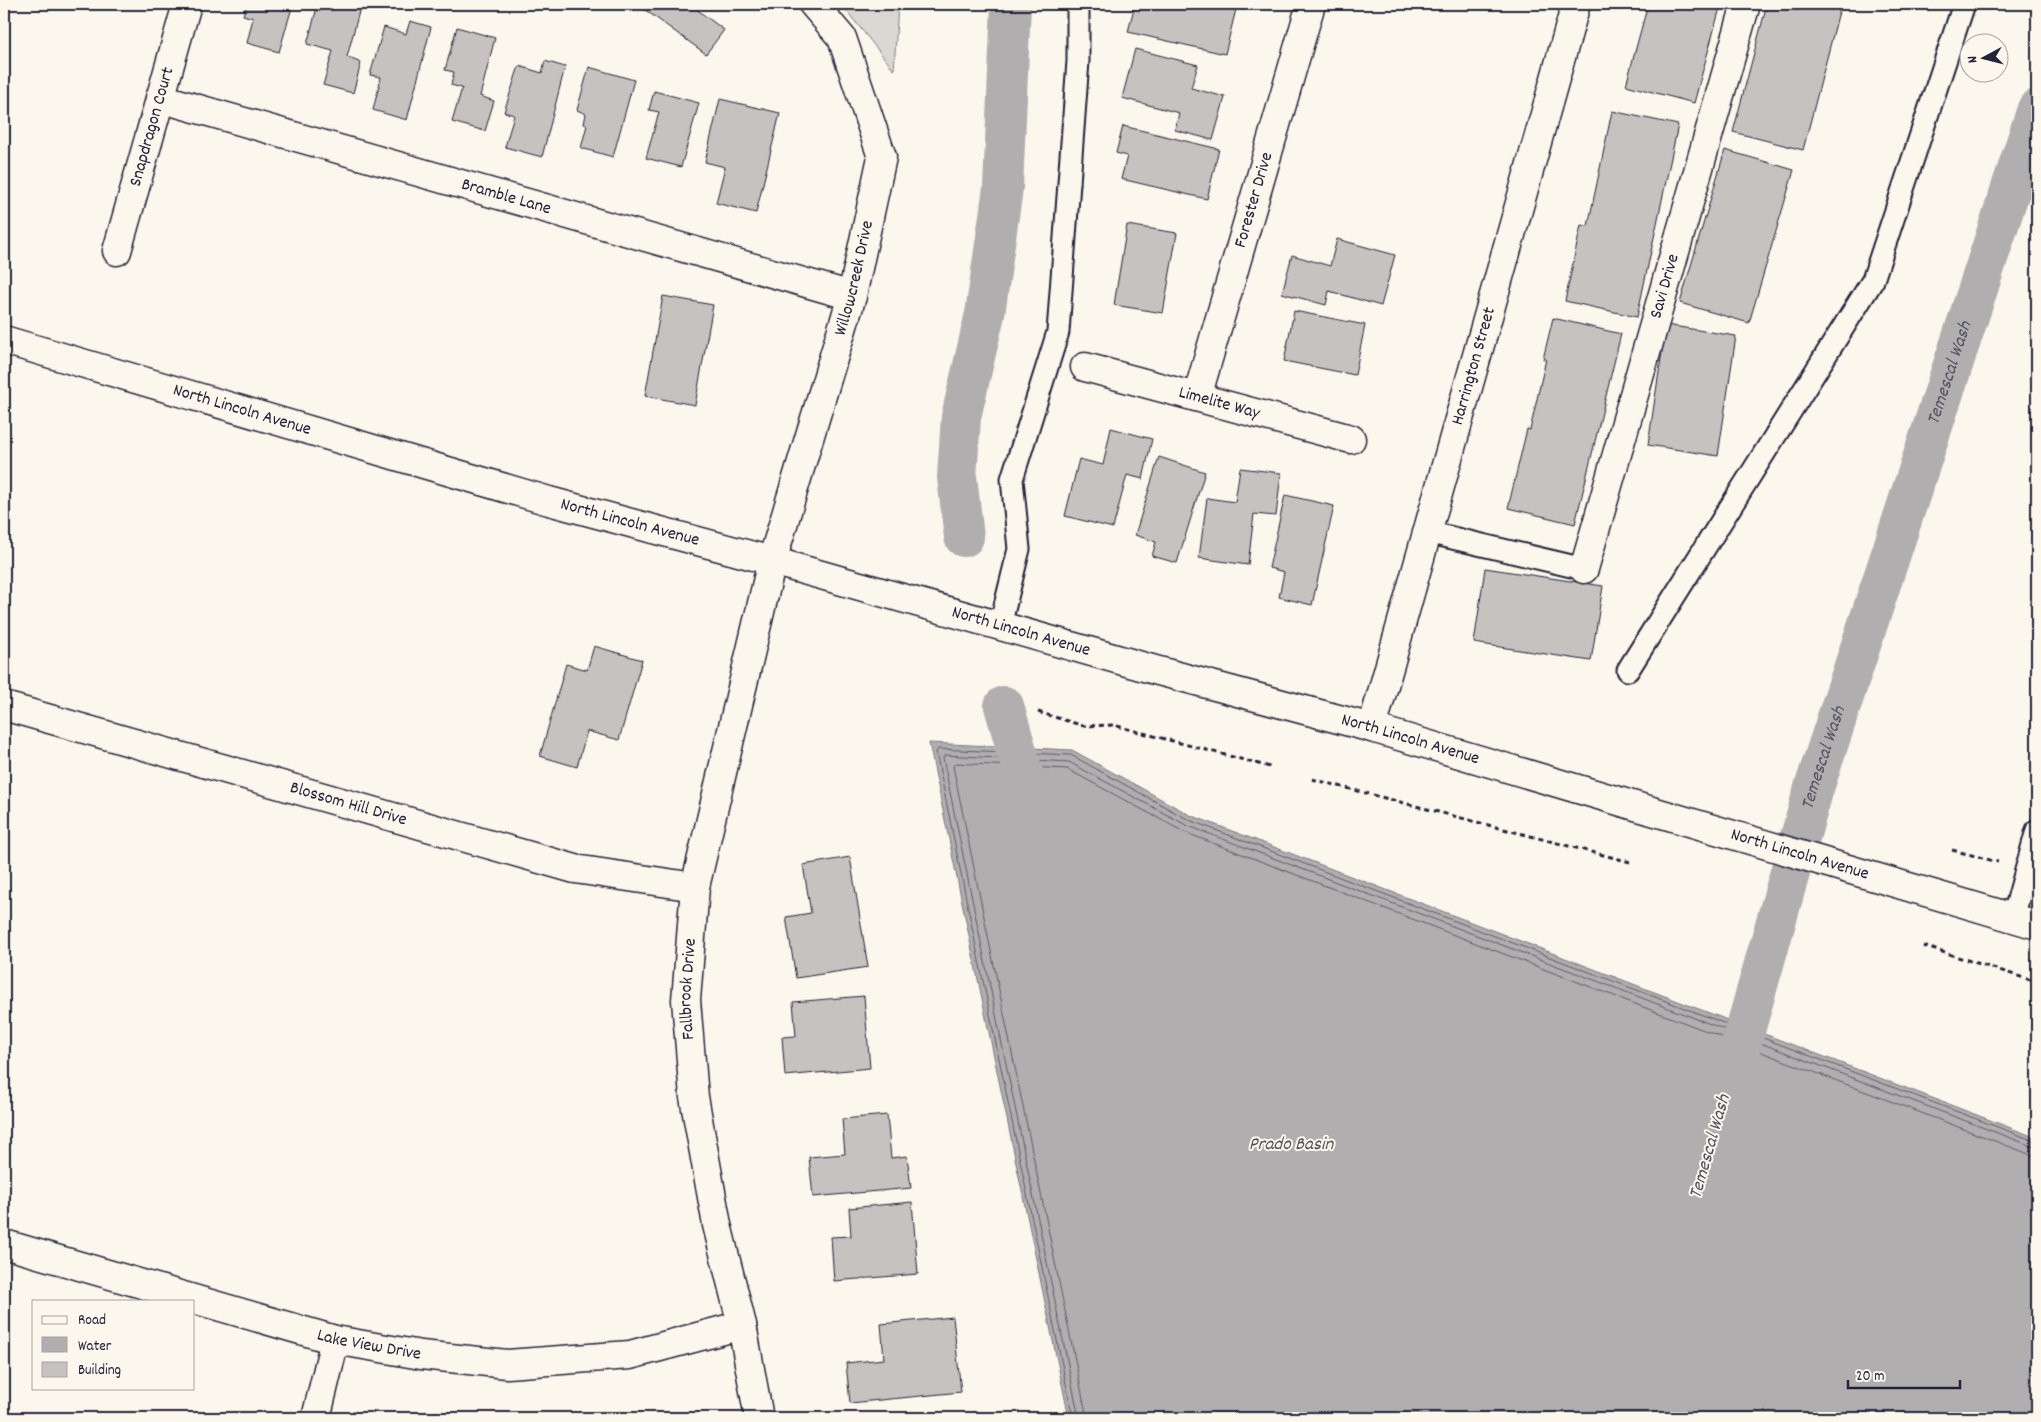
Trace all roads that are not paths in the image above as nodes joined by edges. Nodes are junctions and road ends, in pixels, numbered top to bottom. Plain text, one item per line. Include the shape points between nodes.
1 (187, 4) edge
2 (813, 4) edge
3 (1078, 4) edge
4 (1311, 4) edge
5 (1576, 4) edge
6 (1746, 4) edge
7 (1964, 4) edge
8 (160, 98) junction
9 (117, 251) dead end
10 (852, 296) junction
11 (4, 340) edge
12 (1086, 367) dead end
13 (1197, 397) junction
14 (1352, 439) dead end
15 (1427, 532) junction
16 (772, 561) junction
17 (1584, 568) joint
18 (1000, 626) junction
19 (1628, 670) dead end
20 (4, 706) edge
21 (1372, 728) junction
22 (2037, 830) edge
23 (695, 887) junction
24 (2025, 922) edge
25 (4, 1244) edge
26 (742, 1325) junction
27 (335, 1340) junction
28 (316, 1418) edge
29 (759, 1418) edge

1 - 8 street, Snapdragon Court
2 - 10 street, Willowcreek Drive via 842,38 882,157
3 - 18 lane via 1078,61 1058,332 1012,479 1019,549
4 - 13 street, Forester Drive
5 - 15 street, Harrington Street
6 - 17 street, Savi Drive
7 - 19 lane via 1873,280
8 - 9 street, Snapdragon Court
8 - 10 street, Bramble Lane
10 - 16 street, Willowcreek Drive
11 - 16 street, North Lincoln Avenue via 549,501
12 - 13 street, Limelite Way
13 - 14 street, Limelite Way
15 - 17 lane
15 - 21 street, Harrington Street
16 - 18 street, North Lincoln Avenue
16 - 23 street, Fallbrook Drive
18 - 21 street, North Lincoln Avenue
20 - 23 street, Blossom Hill Drive via 574,869
21 - 24 street, North Lincoln Avenue
22 - 24 lane
23 - 26 street, Fallbrook Drive via 686,1000 694,1097 718,1225
25 - 27 street, Lake View Drive
26 - 27 street, Lake View Drive via 630,1355 507,1364 421,1355
26 - 29 street, Fallbrook Drive
27 - 28 street

